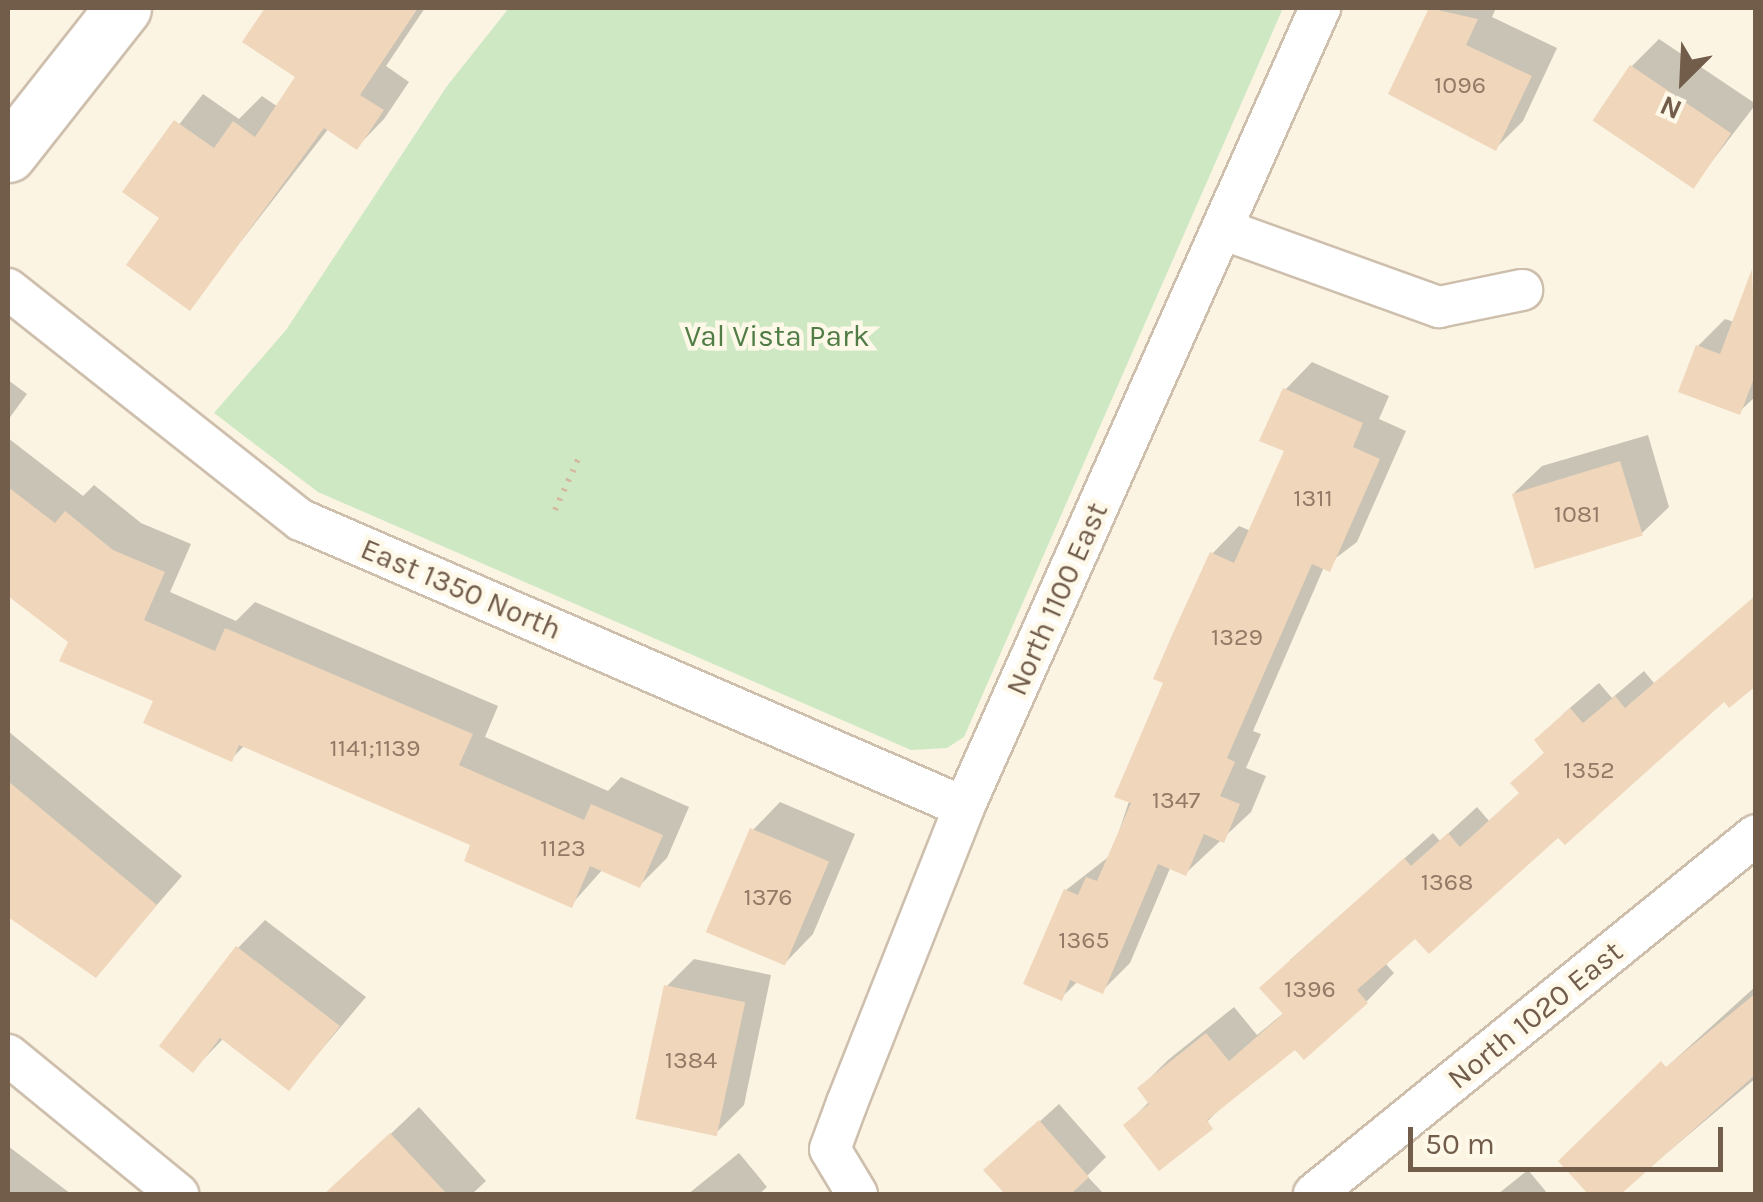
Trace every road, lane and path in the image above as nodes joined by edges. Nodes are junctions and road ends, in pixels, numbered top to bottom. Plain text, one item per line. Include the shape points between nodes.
1 (123, 8) edge
2 (1320, 8) edge
3 (8, 154) edge
4 (1222, 229) junction
5 (8, 288) edge
6 (1522, 290) dead end
7 (578, 459) dead end
8 (556, 510) dead end
9 (964, 807) junction
10 (1756, 836) edge
11 (8, 1055) edge
12 (178, 1194) edge
13 (857, 1194) edge
14 (1314, 1194) edge

1 - 3 street
2 - 4 street, North 1100 East
4 - 6 street via 1440,307
4 - 9 street, North 1100 East
5 - 9 street, East 1350 North via 301,520
7 - 8 path
9 - 13 street, North 1100 East via 830,1150
10 - 14 street, North 1020 East
11 - 12 street

